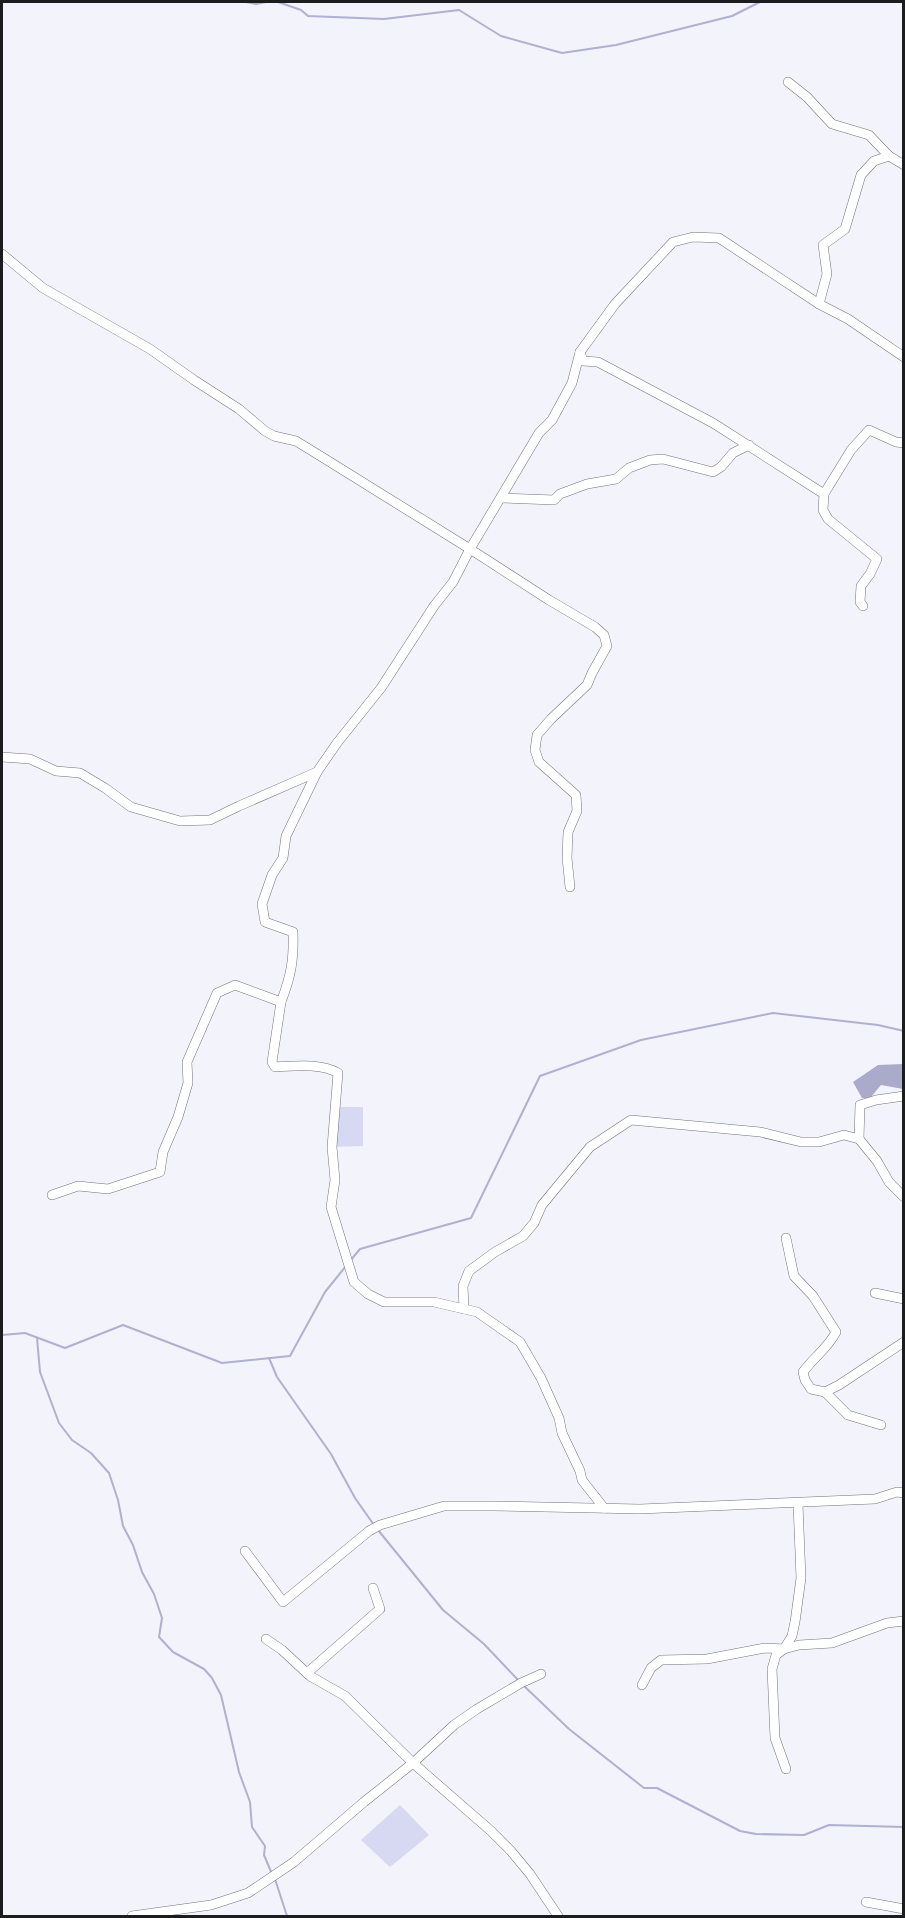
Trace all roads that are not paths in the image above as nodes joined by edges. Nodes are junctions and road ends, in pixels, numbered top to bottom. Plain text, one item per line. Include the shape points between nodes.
1 (788, 82) dead end
2 (889, 156) junction
3 (903, 165) edge
4 (2, 254) edge
5 (819, 304) junction
6 (580, 352) junction
7 (903, 357) edge
8 (903, 444) edge
9 (749, 445) junction
10 (824, 494) junction
11 (501, 498) junction
12 (470, 549) junction
13 (863, 606) dead end
14 (2, 757) edge
15 (317, 772) junction
16 (570, 887) dead end
17 (280, 1002) junction
18 (903, 1096) edge
19 (859, 1139) junction
20 (52, 1195) dead end
21 (903, 1197) edge
22 (786, 1238) dead end
23 (875, 1293) dead end
24 (903, 1299) edge
25 (464, 1309) junction
26 (903, 1342) edge
27 (825, 1392) junction
28 (881, 1425) dead end
29 (903, 1493) edge
30 (798, 1504) junction
31 (604, 1509) junction
32 (245, 1551) dead end
33 (373, 1588) dead end
34 (903, 1621) edge
35 (266, 1639) dead end
36 (784, 1649) junction
37 (307, 1673) junction
38 (541, 1674) dead end
39 (642, 1684) dead end
40 (413, 1763) junction
41 (786, 1769) dead end
42 (866, 1902) dead end
43 (903, 1909) edge
44 (132, 1917) edge
45 (558, 1917) edge

1 - 2 street via 832,124 869,135
2 - 3 street
2 - 5 street via 874,161 861,176 845,229 823,245 827,274
4 - 12 street via 43,288 150,349 265,431 296,441
5 - 6 street via 719,238 693,237 673,242 615,304
5 - 7 street
6 - 9 street via 583,361 598,362
6 - 11 street via 572,383 552,420 539,433
8 - 10 street via 869,430 851,450
9 - 10 street
9 - 11 street via 733,453 713,472 663,459 650,460 629,468 616,479 586,484 554,500
10 - 13 street via 823,510 828,519 877,560 861,586
11 - 12 street
12 - 15 street via 453,582 381,688
12 - 16 street via 604,635 607,646 587,685 537,735 535,750 539,762 576,795 577,811 568,832
14 - 15 street via 30,759 56,771 80,773 130,807 180,821 210,820
15 - 17 street via 286,836 283,858 262,904 265,922 293,932 290,979
17 - 20 street via 235,985 217,993 187,1062 188,1083 160,1172 108,1189 78,1186
17 - 25 street via 272,1062 275,1067 332,1069 338,1073 331,1207 354,1282 384,1302 434,1302
18 - 19 street via 860,1105
19 - 21 street
19 - 25 street via 844,1135 801,1142 760,1132 631,1120 590,1147 542,1205 523,1236 469,1271 463,1286
22 - 27 street via 794,1276 813,1296 836,1332 804,1372 811,1389
23 - 24 street
25 - 31 street via 477,1312 520,1342 559,1418 582,1480
26 - 27 street
27 - 28 street via 848,1415
29 - 30 street via 876,1499
30 - 31 street
30 - 36 street via 801,1578 792,1636
31 - 32 street via 444,1506 369,1531 283,1602
33 - 37 street via 380,1609
34 - 36 street via 832,1643
35 - 37 street
36 - 39 street via 765,1648 707,1659 661,1660
36 - 41 street via 776,1655 772,1669 775,1738
37 - 40 street via 345,1696
38 - 40 street via 477,1709
40 - 44 street via 274,1877 248,1893 211,1905
40 - 45 street via 511,1851
42 - 43 street

